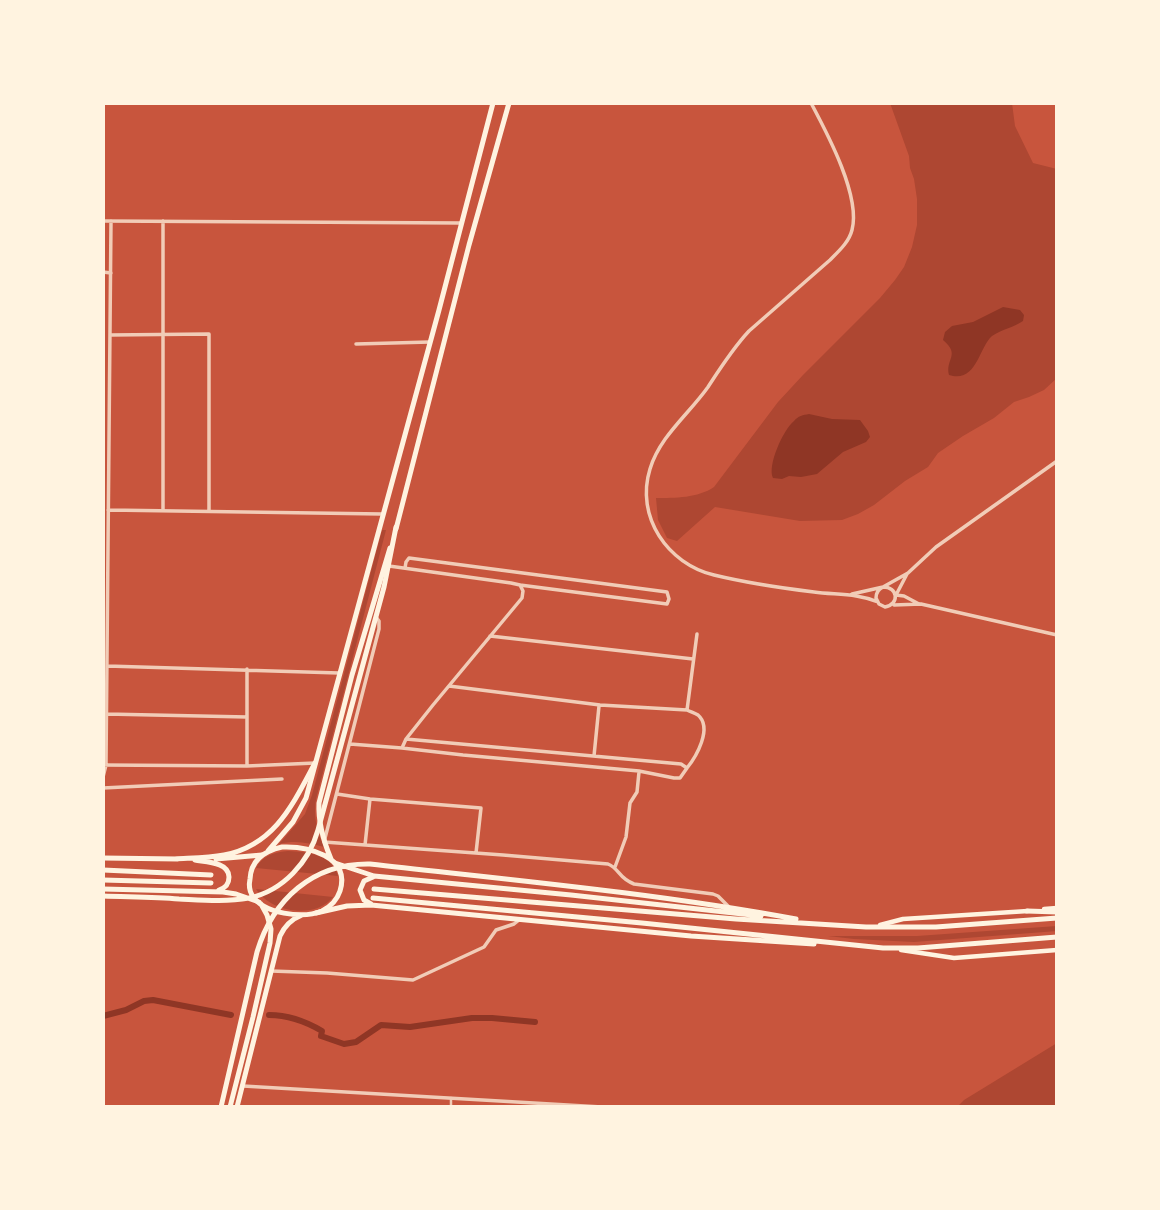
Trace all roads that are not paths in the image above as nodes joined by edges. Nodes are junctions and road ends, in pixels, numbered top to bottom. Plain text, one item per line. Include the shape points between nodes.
1 (493, 103) edge
2 (509, 103) edge
3 (811, 103) edge
4 (103, 221) edge
5 (111, 221) junction
6 (163, 221) junction
7 (461, 223) junction
8 (103, 272) edge
9 (111, 272) junction
10 (163, 334) junction
11 (110, 335) junction
12 (430, 342) junction
13 (356, 344) dead end
14 (103, 400) edge
15 (109, 400) junction
16 (1057, 461) edge
17 (108, 510) junction
18 (163, 510) junction
19 (209, 511) junction
20 (382, 514) junction
21 (396, 527) junction
22 (106, 542) edge
23 (389, 566) junction
24 (405, 568) junction
25 (908, 573) junction
26 (520, 585) junction
27 (883, 587) junction
28 (105, 591) edge
29 (850, 594) junction
30 (896, 595) junction
31 (878, 602) junction
32 (921, 604) junction
33 (892, 605) junction
34 (376, 617) junction
35 (697, 634) dead end
36 (1057, 634) edge
37 (490, 636) junction
38 (694, 659) junction
39 (107, 666) junction
40 (247, 669) junction
41 (340, 673) junction
42 (449, 686) junction
43 (600, 705) junction
44 (687, 710) junction
45 (106, 714) junction
46 (247, 718) junction
47 (406, 739) junction
48 (350, 744) junction
49 (402, 748) junction
50 (594, 756) junction
51 (316, 763) junction
52 (105, 765) edge
53 (247, 766) junction
54 (687, 768) junction
55 (639, 771) junction
56 (103, 776) edge
57 (282, 779) dead end
58 (103, 788) edge
59 (337, 794) junction
60 (370, 799) junction
61 (324, 842) junction
62 (365, 846) junction
63 (265, 853) junction
64 (476, 853) junction
65 (103, 858) edge
66 (175, 859) junction
67 (191, 860) junction
68 (333, 861) junction
69 (615, 867) junction
70 (103, 870) edge
71 (211, 875) dead end
72 (380, 877) junction
73 (103, 880) edge
74 (211, 883) dead end
75 (103, 889) edge
76 (374, 890) dead end
77 (209, 892) junction
78 (103, 896) edge
79 (373, 898) dead end
80 (259, 902) junction
81 (382, 906) junction
82 (729, 907) junction
83 (1057, 910) edge
84 (1027, 911) joint
85 (1012, 912) junction
86 (316, 913) junction
87 (307, 914) junction
88 (1057, 918) edge
89 (796, 919) junction
90 (520, 920) junction
91 (1014, 921) junction
92 (864, 927) junction
93 (1057, 937) edge
94 (846, 944) junction
95 (883, 948) junction
96 (1057, 950) edge
97 (271, 971) junction
98 (243, 1086) junction
99 (451, 1098) junction
100 (529, 1105) edge
101 (221, 1107) edge
102 (230, 1107) edge
103 (237, 1107) edge
104 (451, 1107) edge
105 (602, 1107) edge
106 (1024, 1107) edge
107 (1034, 1107) edge

1 - 7 main road
2 - 21 main road
3 - 29 street via 833,143 848,189 854,217 850,236 830,260 749,331 668,435 649,470 648,506 667,547 699,570 801,591
4 - 5 street
5 - 6 street
5 - 9 street
6 - 7 street
6 - 10 street
7 - 12 main road
8 - 9 street
9 - 11 street
10 - 11 street
10 - 18 street
10 - 19 street via 209,334
11 - 15 street
12 - 13 street
12 - 20 main road
14 - 15 street
15 - 17 street
16 - 25 street via 936,547
17 - 18 street
17 - 22 street
18 - 19 street
19 - 20 street
20 - 41 main road
21 - 23 main road
21 - 61 main road via 319,803
22 - 28 street
23 - 24 street
23 - 34 main road
24 - 26 street
24 - 26 street via 409,558 667,592 669,599 667,604
25 - 27 street
25 - 30 street
26 - 37 street via 522,598
27 - 29 street
27 - 30 street
27 - 31 street
28 - 39 street
29 - 31 street
30 - 32 street
30 - 33 street
31 - 33 street
32 - 33 street
32 - 36 street
34 - 48 street via 379,629
34 - 78 main road via 318,830 294,873 253,897
35 - 38 street
37 - 38 street
37 - 42 street
38 - 44 street
39 - 40 street
39 - 45 street
40 - 41 street
40 - 46 street
41 - 51 main road
42 - 43 street
42 - 47 street
43 - 44 street
43 - 50 street
44 - 54 street via 704,725 702,742
45 - 46 street
45 - 52 street
46 - 53 street
47 - 49 street
47 - 50 street
48 - 49 street
48 - 59 street
49 - 55 street
50 - 54 street
51 - 53 street
51 - 63 main road via 301,810
51 - 66 main road via 289,811 263,838 232,853
52 - 53 street
52 - 56 street
54 - 55 street via 680,778
55 - 69 street
57 - 58 street
59 - 60 street
59 - 61 street
60 - 62 street
60 - 64 street via 481,808
61 - 62 street
61 - 68 main road
62 - 64 street
63 - 67 main road
63 - 68 main road via 282,847 305,848
63 - 80 main road via 253,864 250,880
64 - 69 street
65 - 66 main road
66 - 67 main road
67 - 77 main road via 227,870 226,886
68 - 72 main road
68 - 86 main road via 341,876 339,894
69 - 82 street via 634,884 713,894
70 - 71 main road
72 - 81 main road via 366,879 360,890 365,901
72 - 89 main road
73 - 74 main road
75 - 77 main road
76 - 92 main road
77 - 80 main road
79 - 94 main road
80 - 87 main road via 281,913
80 - 102 main road via 271,929 270,943
81 - 86 main road via 358,905
81 - 90 main road
82 - 89 main road
82 - 101 main road via 391,866 356,864 328,870 287,897 264,930
83 - 84 main road
84 - 85 main road
85 - 91 main road
85 - 92 main road via 903,919
86 - 87 main road
87 - 97 main road via 284,929
88 - 91 main road
89 - 92 main road
90 - 94 main road
90 - 97 street via 496,930 484,947 413,981
91 - 92 main road
93 - 95 main road
94 - 95 main road
95 - 96 main road via 954,958
97 - 98 main road
98 - 99 street
98 - 103 main road
99 - 100 street
99 - 104 street
100 - 105 street
106 - 107 street

